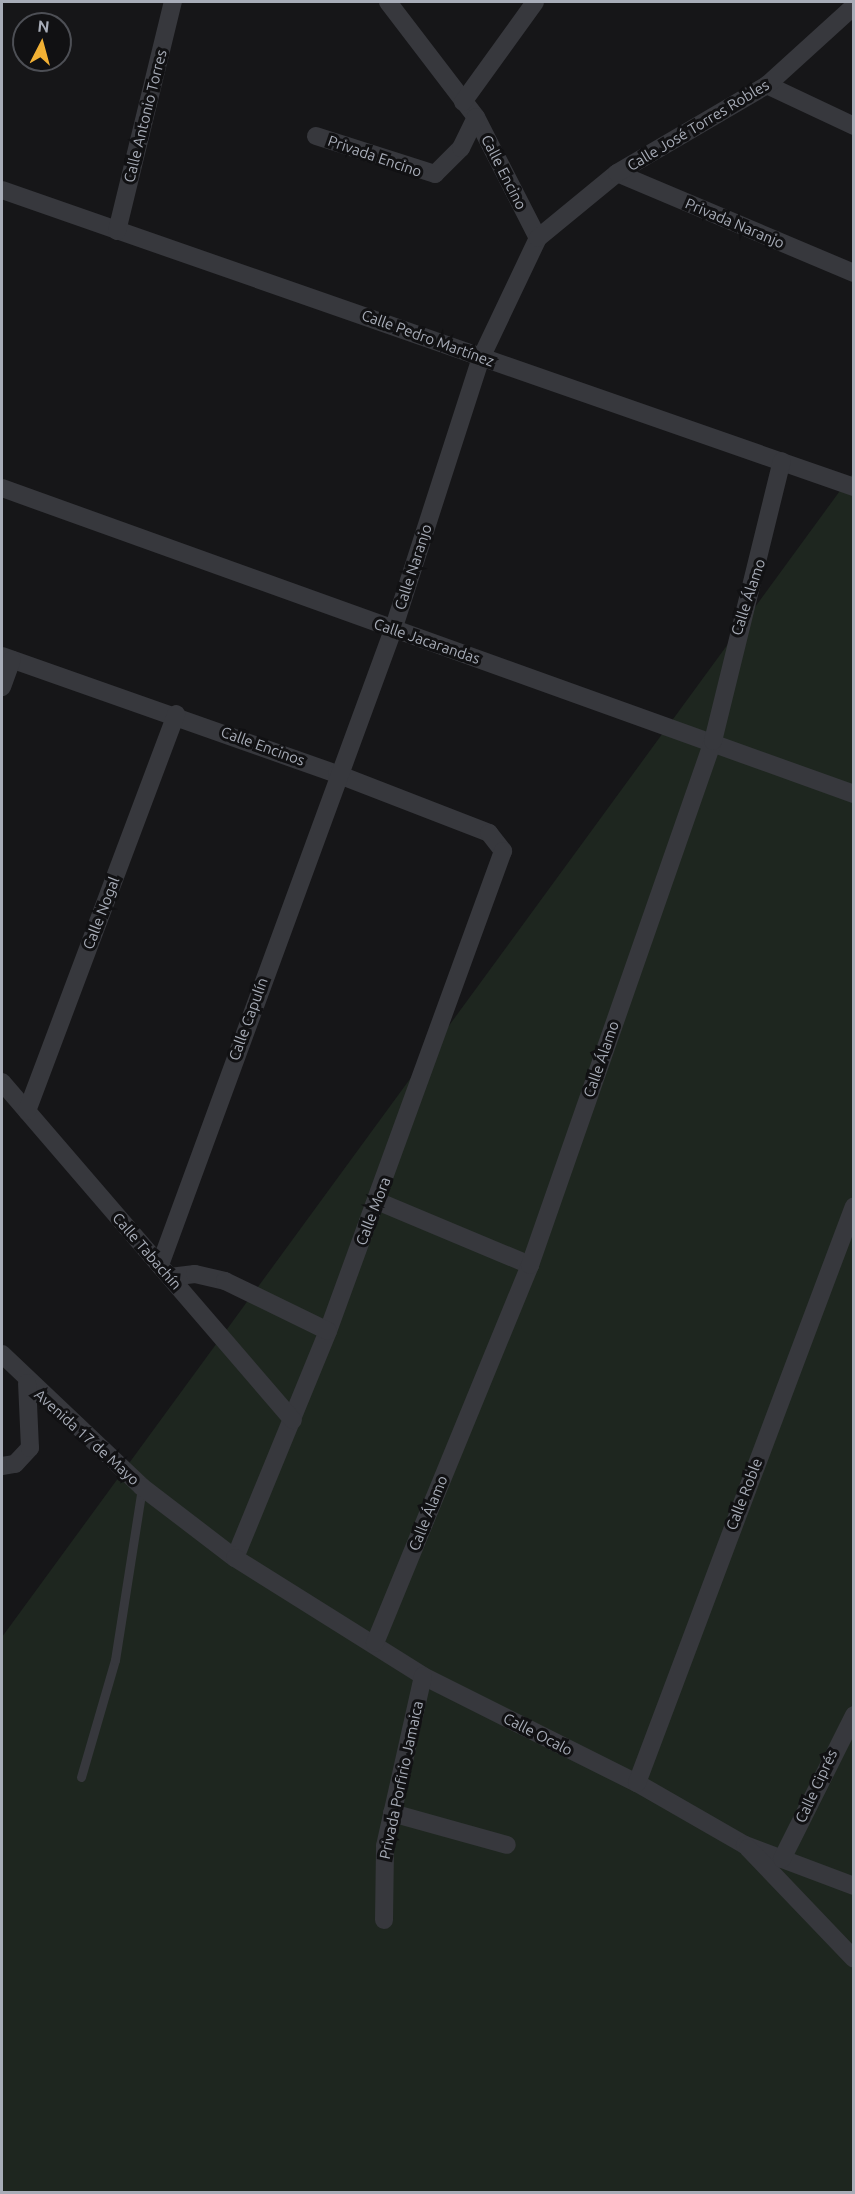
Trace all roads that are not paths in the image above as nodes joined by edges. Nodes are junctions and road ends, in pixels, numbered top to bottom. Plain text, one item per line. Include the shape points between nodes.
1 (173, 2) edge
2 (388, 2) edge
3 (535, 2) edge
4 (854, 6) edge
5 (767, 86) junction
6 (463, 102) junction
7 (476, 117) junction
8 (854, 126) edge
9 (316, 136) dead end
10 (617, 173) junction
11 (2, 190) edge
12 (117, 231) junction
13 (538, 238) junction
14 (854, 273) edge
15 (481, 358) junction
16 (782, 461) junction
17 (854, 487) edge
18 (2, 488) edge
19 (393, 630) junction
20 (7, 658) edge
21 (2, 687) edge
22 (176, 714) junction
23 (713, 741) junction
24 (337, 774) junction
25 (854, 794) edge
26 (504, 862) joint
27 (2, 1082) edge
28 (27, 1111) junction
29 (377, 1201) junction
30 (854, 1206) edge
31 (530, 1265) junction
32 (165, 1271) junction
33 (328, 1331) junction
34 (4, 1360) edge
35 (27, 1383) junction
36 (293, 1420) junction
37 (2, 1466) edge
38 (142, 1487) junction
39 (235, 1558) junction
40 (375, 1643) junction
41 (423, 1676) junction
42 (854, 1715) edge
43 (81, 1777) dead end
44 (637, 1783) junction
45 (392, 1813) junction
46 (507, 1845) dead end
47 (745, 1845) junction
48 (782, 1859) junction
49 (854, 1886) edge
50 (384, 1920) dead end
51 (854, 1959) edge

1 - 12 street, Calle Antonio Torres
2 - 6 street, Calle Encino
3 - 6 street
4 - 5 street, Calle José Torres Robles
5 - 8 street
5 - 10 street, Calle José Torres Robles
6 - 7 street, Calle Encino
7 - 9 street, Privada Encino via 461,148 435,174
7 - 13 street, Calle Encino
10 - 13 street, Calle José Torres Robles
10 - 14 street, Privada Naranjo
11 - 12 street, Calle Pedro Martínez
12 - 15 street, Calle Pedro Martínez
13 - 15 street
15 - 16 street, Calle Pedro Martínez
15 - 19 street, Calle Naranjo
16 - 17 street, Calle Pedro Martínez
16 - 23 street, Calle Álamo
18 - 19 street, Calle Jacarandas
19 - 23 street, Calle Jacarandas
19 - 24 street, Calle Naranjo
20 - 21 street
20 - 22 street, Calle Encinos
22 - 24 street, Calle Encinos
22 - 28 street, Calle Nogal
23 - 25 street, Calle Jacarandas
23 - 31 street, Calle Álamo
24 - 26 street, Calle Encinos via 489,833 500,843
24 - 32 street, Calle Capulín
26 - 29 street, Calle Mora
27 - 28 street, Calle Tabachín
28 - 32 street, Calle Tabachín
29 - 31 street
29 - 33 street, Calle Mora
30 - 44 street, Calle Roble
31 - 40 street, Calle Álamo
32 - 33 street via 225,1281
32 - 36 street, Calle Tabachín
33 - 36 street, Calle Mora
34 - 35 street, Avenida 17 de Mayo
35 - 37 street via 30,1448 15,1464
35 - 38 street, Avenida 17 de Mayo
36 - 39 street, Calle Mora
38 - 39 street, Avenida 17 de Mayo
38 - 43 lane via 115,1660
39 - 40 street, Calle Ocalo
40 - 41 street, Calle Ocalo
41 - 44 street, Calle Ocalo
41 - 45 street, Privada Porfirio Jamaica
42 - 48 street, Calle Ciprés
44 - 47 street, Calle Ocalo
45 - 46 street
45 - 50 street, Privada Porfirio Jamaica via 382,1865
47 - 48 street, Calle Ocalo
47 - 51 street
48 - 49 street, Calle Ocalo

